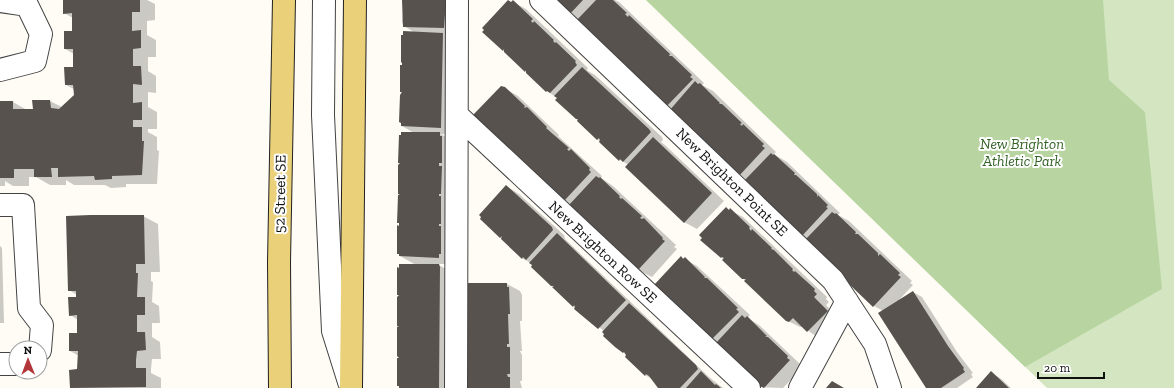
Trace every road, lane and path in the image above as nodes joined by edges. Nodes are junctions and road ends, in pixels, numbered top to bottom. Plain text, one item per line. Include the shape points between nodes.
1 (284, 0) edge
2 (324, 0) edge
3 (355, 0) edge
4 (457, 0) edge
5 (541, 0) edge
6 (0, 1) edge
7 (27, 3) edge
8 (0, 70) edge
9 (457, 115) junction
10 (0, 205) edge
11 (847, 301) junction
12 (41, 340) edge
13 (350, 387) edge
14 (280, 388) edge
15 (456, 388) edge
16 (749, 388) edge
17 (800, 388) edge
18 (890, 388) edge

1 - 14 main road, 52 Street SE via 279,262
2 - 13 street via 323,115 333,331
3 - 13 main road
4 - 9 street
5 - 11 street, New Brighton Point SE via 833,280
6 - 7 street
7 - 8 street via 41,34 35,61
9 - 15 street
9 - 16 street, New Brighton Row SE
10 - 12 street via 23,205 29,308 42,325
11 - 17 street
11 - 18 street, New Brighton Point SE via 875,344

